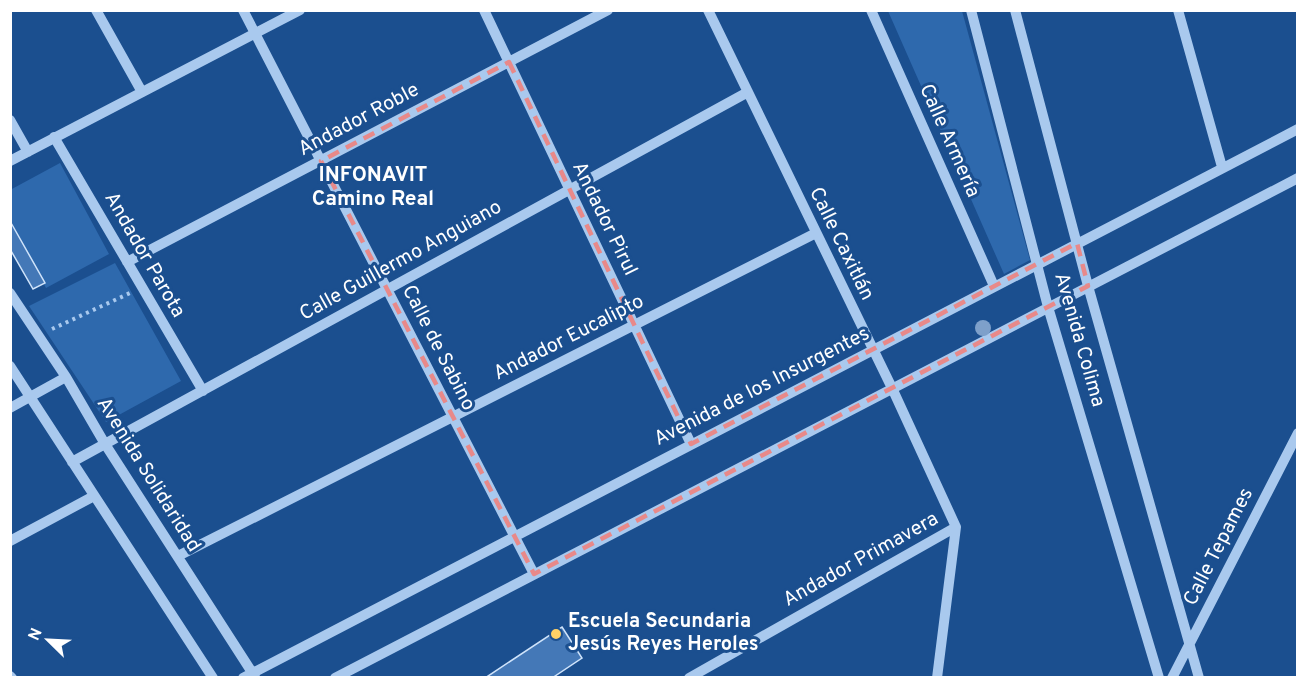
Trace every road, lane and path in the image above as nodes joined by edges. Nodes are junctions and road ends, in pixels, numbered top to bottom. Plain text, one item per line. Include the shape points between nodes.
1 (96, 10) edge
2 (243, 10) edge
3 (300, 10) edge
4 (484, 10) edge
5 (608, 10) edge
6 (708, 10) edge
7 (871, 10) edge
8 (971, 10) edge
9 (1015, 10) edge
10 (1178, 10) edge
11 (255, 33) junction
12 (509, 62) junction
13 (142, 92) junction
14 (748, 92) junction
15 (10, 120) edge
16 (1298, 129) edge
17 (54, 137) junction
18 (28, 152) junction
19 (321, 160) junction
20 (10, 161) edge
21 (1222, 167) junction
22 (1298, 178) edge
23 (570, 190) junction
24 (816, 233) junction
25 (1077, 243) junction
26 (127, 262) junction
27 (1038, 263) junction
28 (994, 286) junction
29 (1088, 286) junction
30 (142, 287) junction
31 (387, 290) junction
32 (10, 293) edge
33 (1048, 307) junction
34 (634, 325) junction
35 (38, 336) junction
36 (873, 350) junction
37 (10, 366) edge
38 (66, 377) junction
39 (891, 388) junction
40 (203, 391) junction
41 (30, 397) junction
42 (10, 408) edge
43 (453, 417) junction
44 (1298, 433) edge
45 (105, 444) junction
46 (691, 444) junction
47 (72, 462) junction
48 (94, 496) junction
49 (956, 527) junction
50 (514, 536) junction
51 (10, 541) edge
52 (178, 556) junction
53 (534, 574) junction
54 (1189, 644) junction
55 (250, 676) edge
56 (213, 678) edge
57 (335, 678) edge
58 (689, 678) edge
59 (938, 678) edge
60 (1159, 678) edge
61 (1172, 678) edge
62 (1199, 678) edge

1 - 13 street
2 - 11 street, Calle de Sabino
3 - 11 street
4 - 12 street, Andador Pirul
5 - 12 street, Andador Roble
6 - 14 street, Calle Caxitlán
7 - 28 street, Calle Armería
8 - 27 street, Avenida Colima
9 - 25 street, Avenida Colima
10 - 21 street
11 - 13 street
11 - 19 street, Calle de Sabino
12 - 19 street, Andador Roble
12 - 23 street, Andador Pirul
13 - 17 street
14 - 23 street, Calle Guillermo Anguiano
14 - 24 street, Calle Caxitlán
15 - 18 street
16 - 21 street, Avenida de los Insurgentes
17 - 18 street
17 - 26 street, Andador Parota
18 - 20 street
19 - 26 street, Andador Roble
19 - 31 street, Calle de Sabino
21 - 25 street, Avenida de los Insurgentes
22 - 29 street
23 - 31 street, Calle Guillermo Anguiano
23 - 34 street, Andador Pirul
24 - 34 street, Andador Eucalipto
24 - 36 street, Calle Caxitlán
25 - 27 street, Avenida de los Insurgentes
25 - 29 street, Avenida Colima
26 - 30 street, Andador Parota
27 - 28 street, Avenida de los Insurgentes
27 - 33 street, Avenida Colima
28 - 36 street, Avenida de los Insurgentes
29 - 33 street
29 - 54 street, Avenida Colima
30 - 35 path
30 - 40 street, Andador Parota
31 - 40 street, Calle Guillermo Anguiano
31 - 43 street, Calle de Sabino
32 - 35 street, Avenida Solidaridad
33 - 39 street
33 - 60 street, Avenida Colima
34 - 43 street, Andador Eucalipto
34 - 46 street, Andador Pirul
35 - 38 street, Avenida Solidaridad
36 - 39 street, Calle Caxitlán
36 - 46 street, Avenida de los Insurgentes
37 - 41 street
38 - 41 street
38 - 45 street, Avenida Solidaridad
39 - 49 street, Calle Caxitlán
39 - 53 street
40 - 45 street, Calle Guillermo Anguiano
41 - 42 street
41 - 47 street
43 - 50 street, Calle de Sabino
43 - 52 street, Andador Eucalipto
44 - 54 street, Calle Tepames
45 - 47 street, Calle Guillermo Anguiano
45 - 52 street, Avenida Solidaridad
46 - 50 street, Avenida de los Insurgentes
47 - 48 street
48 - 51 street
48 - 56 street
49 - 58 street, Andador Primavera
49 - 59 street
50 - 53 street, Calle de Sabino
50 - 55 street, Avenida de los Insurgentes
52 - 55 street, Avenida Solidaridad
53 - 57 street
54 - 61 street, Calle Tepames
54 - 62 street, Avenida Colima

